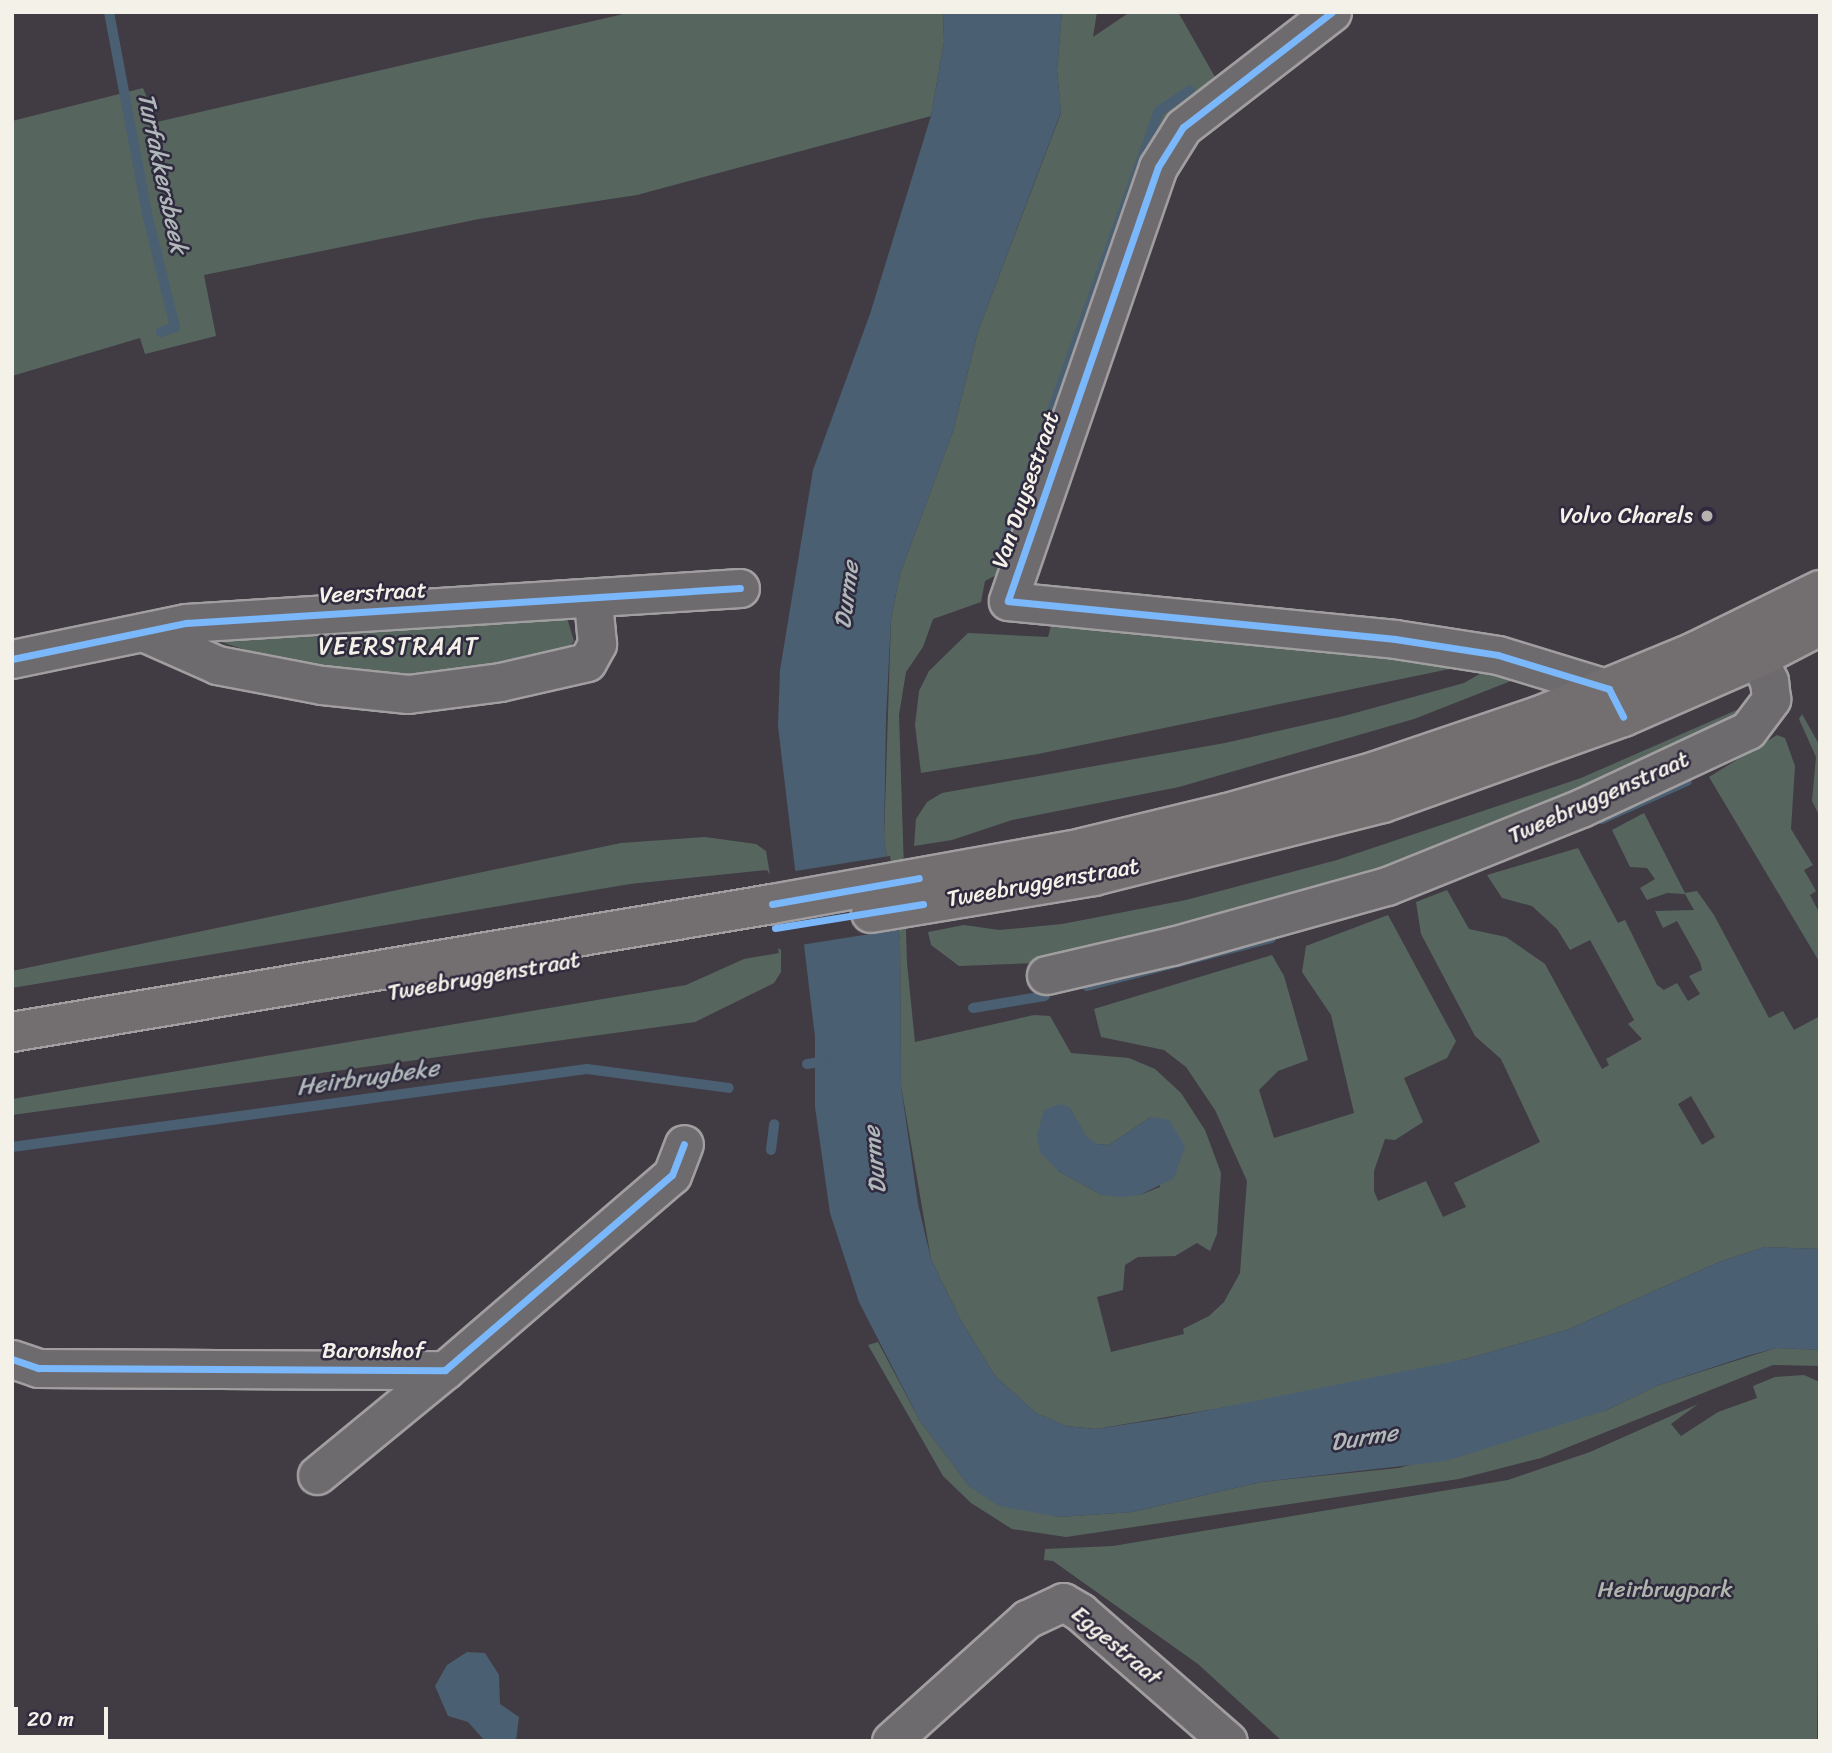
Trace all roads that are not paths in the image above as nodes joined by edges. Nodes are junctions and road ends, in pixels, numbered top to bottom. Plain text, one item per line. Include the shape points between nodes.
1 (1332, 12) edge
2 (740, 589) dead end
3 (1820, 590) edge
4 (593, 601) junction
5 (1820, 626) edge
6 (143, 632) junction
7 (1751, 644) junction
8 (12, 659) edge
9 (1616, 703) junction
10 (774, 916) junction
11 (1045, 975) dead end
12 (12, 1032) edge
13 (12, 1057) edge
14 (684, 1144) dead end
15 (12, 1359) edge
16 (445, 1370) junction
17 (317, 1475) dead end
18 (891, 1741) edge
19 (1228, 1741) edge

1 - 9 street, Van Duysestraat via 1183,127 1158,167 1008,601 1395,639 1498,655
2 - 4 street, Veerstraat
3 - 7 main road, Tweebruggenstraat
4 - 6 street, Veerstraat via 186,624
4 - 6 street via 597,644 587,662 500,682 408,694 322,685 217,666
5 - 7 main road, Tweebruggenstraat
6 - 8 street, Veerstraat
7 - 9 main road, Tweebruggenstraat
7 - 11 street, Tweebruggenstraat via 1771,699 1748,730 1581,808 1387,886 1172,946
9 - 10 main road, Tweebruggenstraat via 1383,803 1237,843 1094,876 921,891
10 - 12 main road, Tweebruggenstraat
10 - 13 main road, Tweebruggenstraat
14 - 16 street, Baronshof via 672,1175
15 - 16 street, Baronshof via 38,1368
16 - 17 street, Baronshof
18 - 19 street, Eggestraat via 1027,1619 1063,1602

